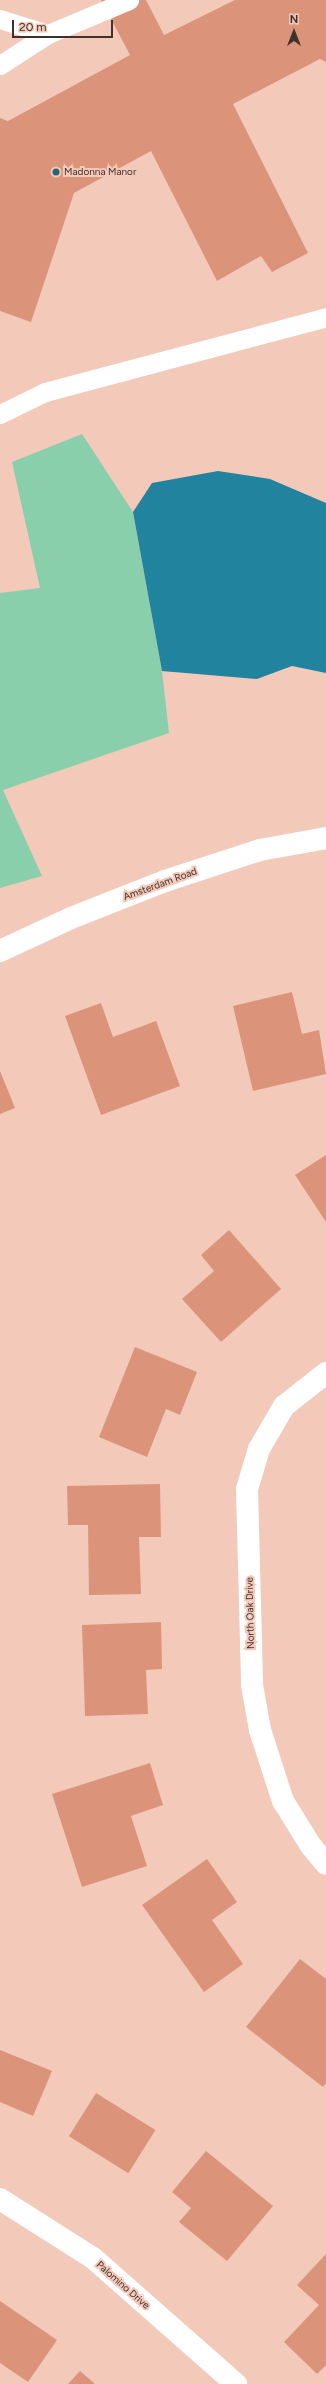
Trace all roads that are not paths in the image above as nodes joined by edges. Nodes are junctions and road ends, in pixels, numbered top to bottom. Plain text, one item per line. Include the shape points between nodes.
1 (129, 0) edge
2 (0, 19) edge
3 (48, 34) junction
4 (0, 65) edge
5 (326, 317) edge
6 (0, 414) edge
7 (326, 838) edge
8 (0, 951) edge
9 (326, 1373) edge
10 (326, 1864) edge
11 (0, 2199) edge
12 (236, 2384) edge

1 - 3 lane
2 - 3 lane
3 - 4 lane
5 - 6 lane via 45,392
7 - 8 street, Amsterdam Road via 260,850 165,881 71,918
9 - 10 street, North Oak Drive via 284,1406 259,1449 247,1489 252,1685 260,1730 283,1801 311,1846
11 - 12 street, Palomino Drive via 93,2258

